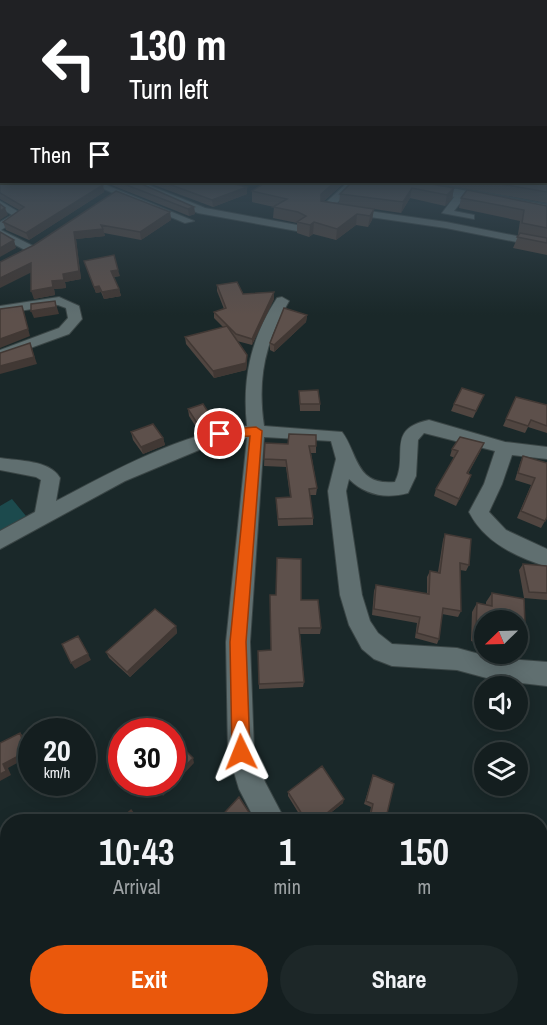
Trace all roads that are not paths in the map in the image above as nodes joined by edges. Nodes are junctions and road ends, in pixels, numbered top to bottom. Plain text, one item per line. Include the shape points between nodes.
1 (13, 219) edge
2 (184, 219) edge
3 (246, 219) edge
4 (400, 219) edge
5 (476, 219) edge
6 (189, 221) edge
7 (0, 227) edge
8 (297, 228) edge
9 (0, 233) edge
10 (547, 233) edge
11 (44, 241) edge
12 (547, 244) edge
13 (31, 249) junction
14 (17, 257) edge
15 (282, 301) dead end
16 (0, 310) edge
17 (0, 355) edge
18 (256, 431) junction
19 (506, 448) junction
20 (547, 453) edge
21 (345, 459) junction
22 (0, 464) edge
23 (48, 514) junction
24 (0, 541) edge
25 (547, 558) edge
26 (547, 674) edge
27 (267, 814) edge

1 - 7 street
2 - 6 street
3 - 8 street
4 - 12 street
5 - 10 street
9 - 13 street
11 - 13 street
13 - 14 street
15 - 18 street via 264,330 255,359 251,397
16 - 17 street via 59,301 72,306 75,319 64,331
18 - 21 street via 336,435
18 - 23 street via 220,434 160,457
18 - 27 street via 238,642 241,752 253,789
19 - 20 street
19 - 21 street via 441,427 419,428 409,438 406,476 401,488 389,491 364,482
19 - 25 street via 479,512 493,531
21 - 26 street via 337,491 344,550 351,595 360,625 370,641 392,655 457,659 494,669
22 - 23 street via 41,471 51,478 44,511
23 - 24 street

